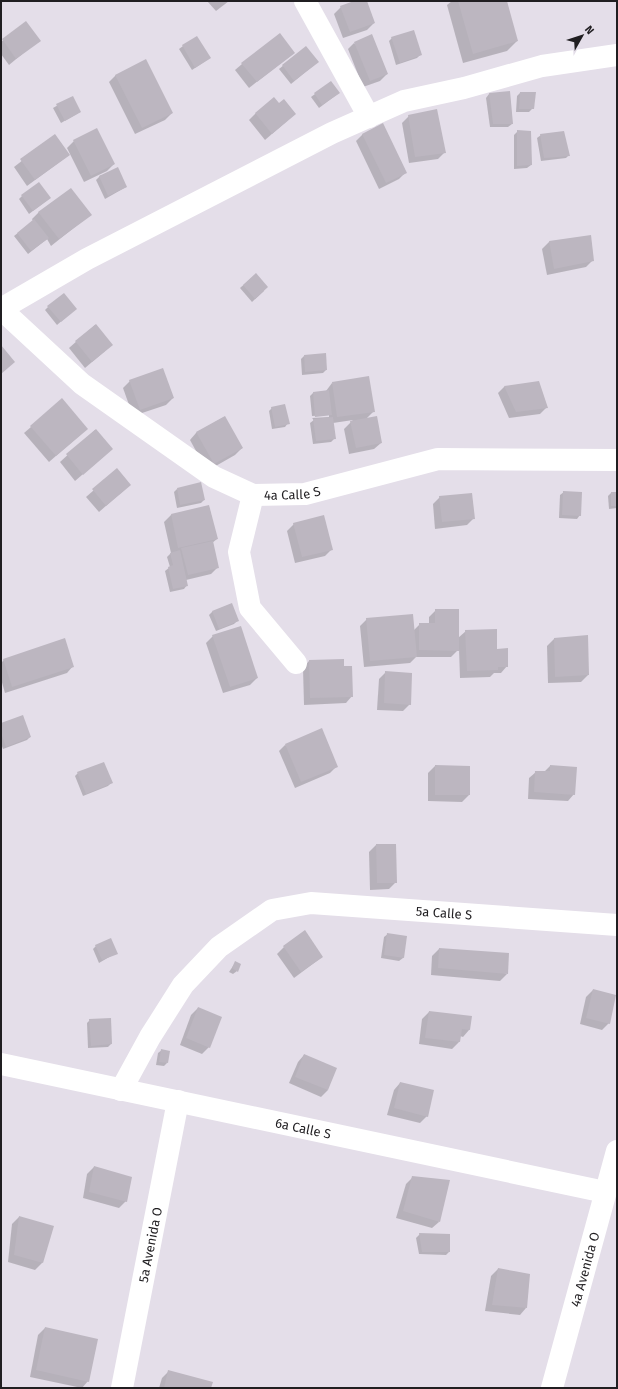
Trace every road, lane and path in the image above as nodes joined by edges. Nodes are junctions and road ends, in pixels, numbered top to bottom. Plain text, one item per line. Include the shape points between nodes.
1 (305, 1) edge
2 (617, 55) edge
3 (369, 117) junction
4 (1, 309) edge
5 (617, 460) edge
6 (253, 495) junction
7 (296, 664) dead end
8 (617, 925) edge
9 (1, 1064) edge
10 (121, 1090) junction
11 (178, 1101) junction
12 (617, 1151) edge
13 (605, 1192) junction
14 (122, 1388) edge
15 (552, 1388) edge

1 - 3 street
2 - 3 street via 542,66 464,88 404,101
3 - 4 street via 332,133 87,259
4 - 6 street, 4a Calle S via 82,384 214,477
5 - 6 street, 4a Calle S via 438,459 305,494
6 - 7 street via 239,552 250,608
8 - 10 street, 5a Calle S via 311,903 272,910 219,947 183,986 150,1037
9 - 10 street, 6a Calle S
10 - 11 street, 6a Calle S
11 - 13 street, 6a Calle S
11 - 14 street, 5a Avenida O
12 - 13 street, 4a Avenida O
13 - 15 street, 4a Avenida O

